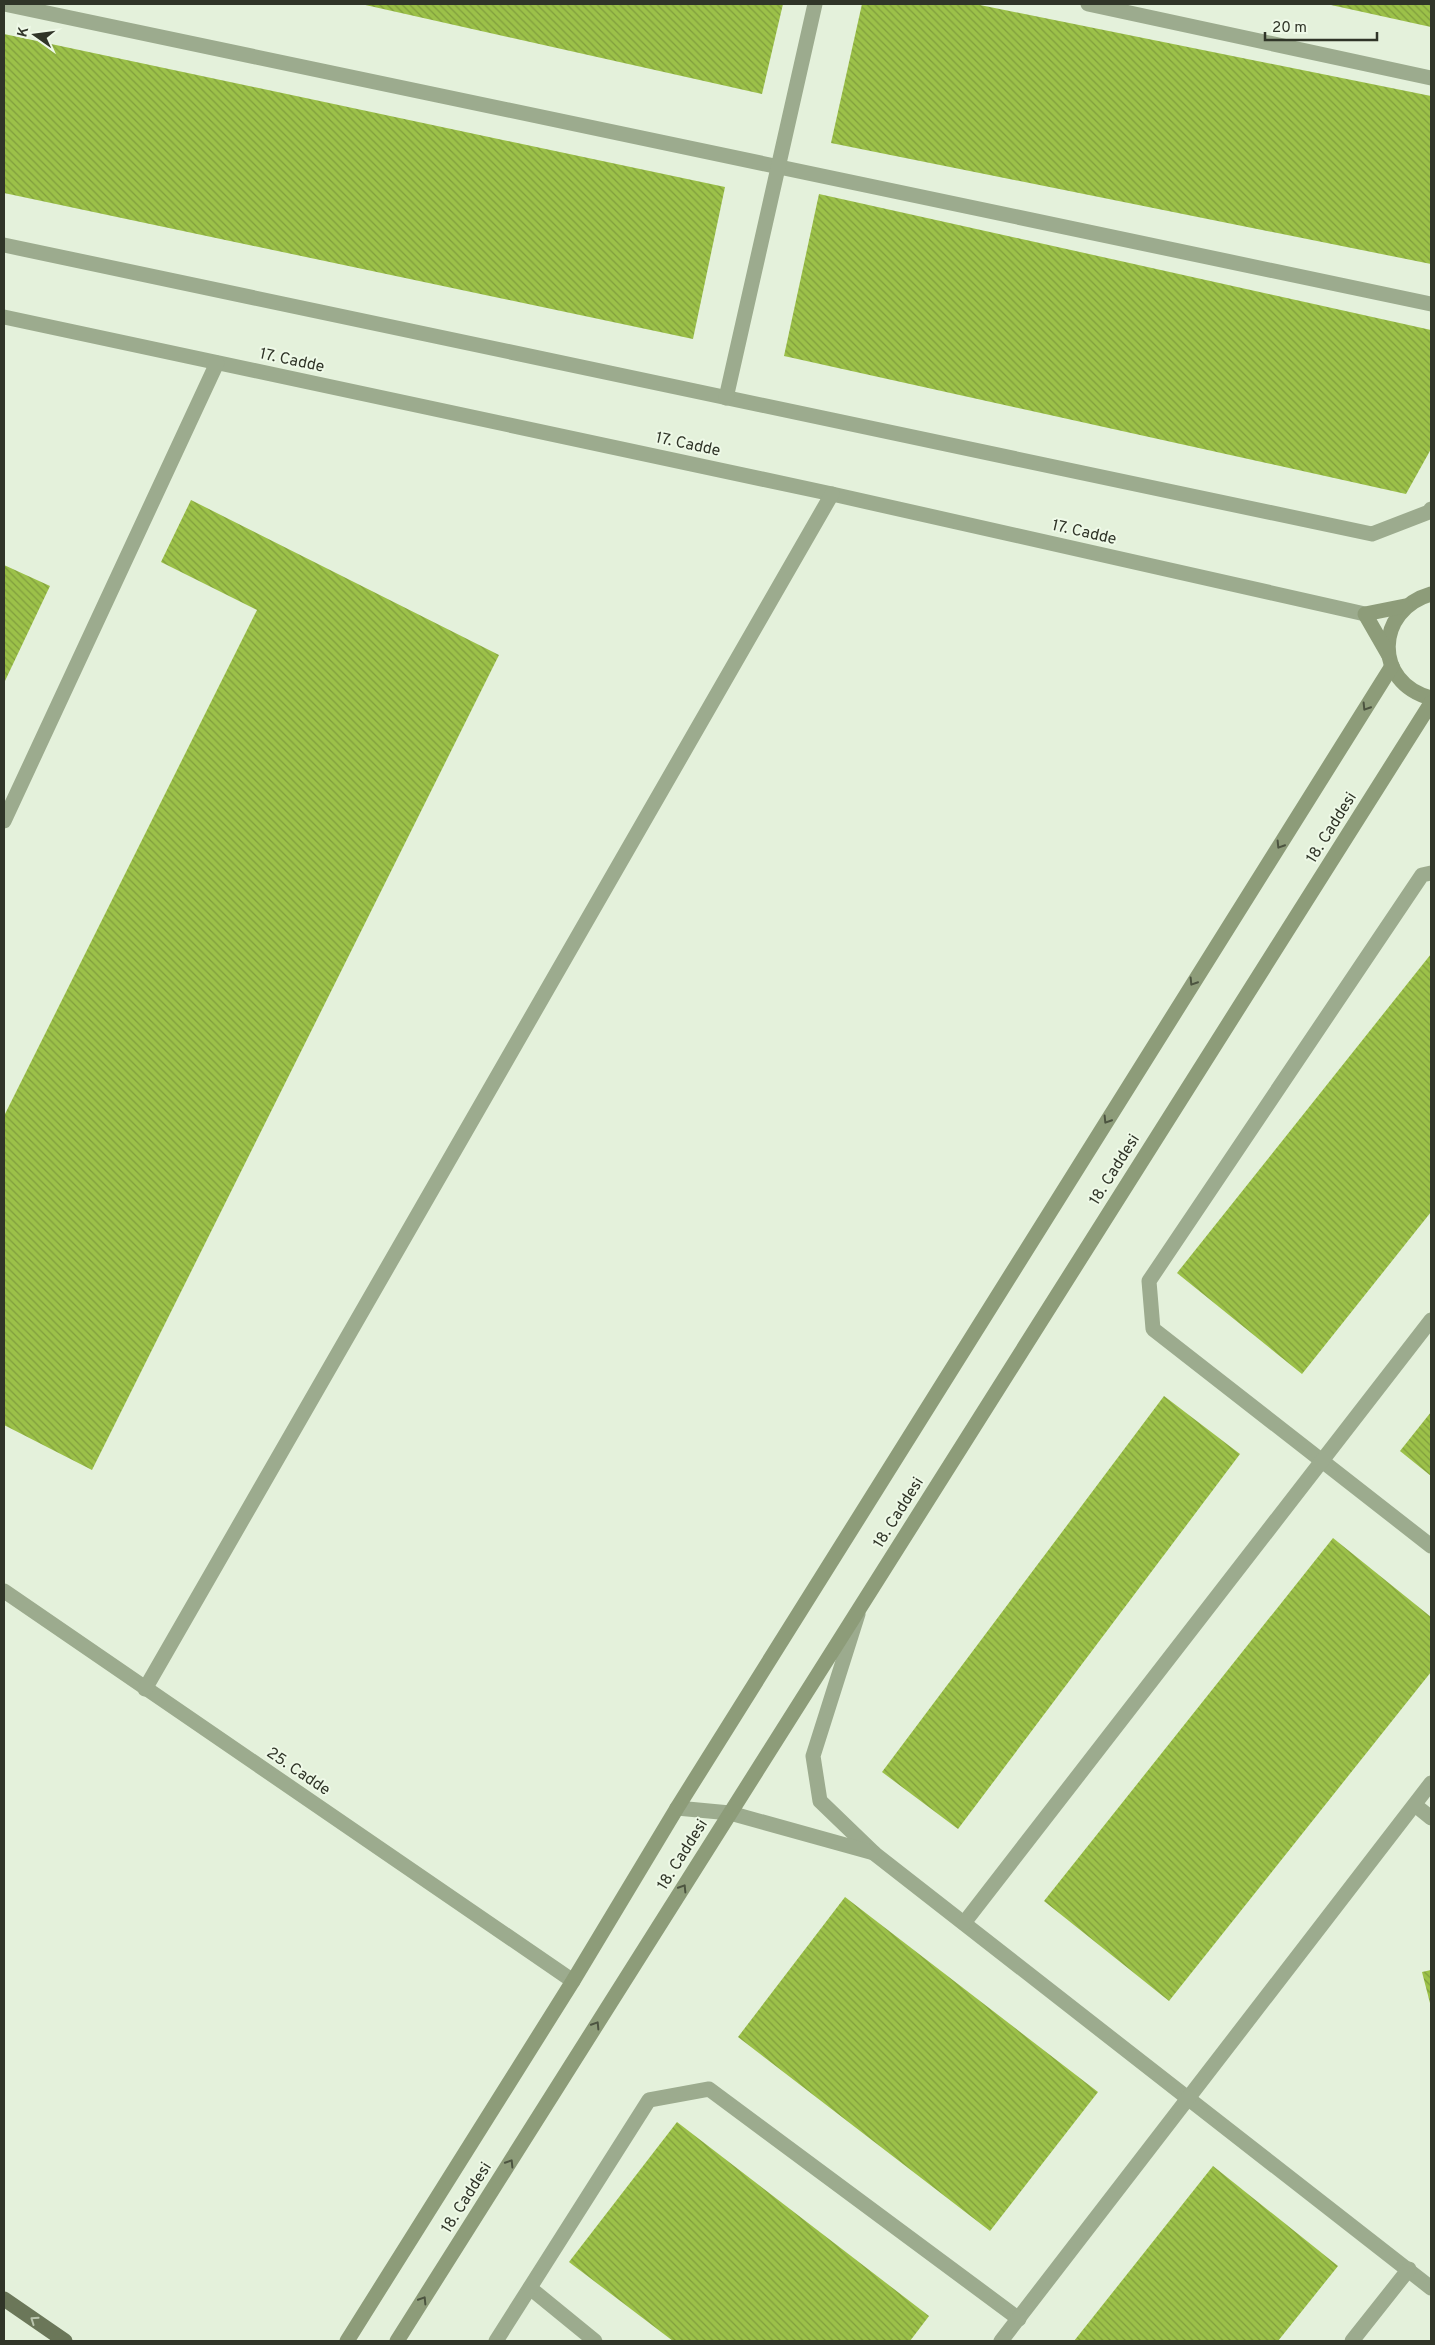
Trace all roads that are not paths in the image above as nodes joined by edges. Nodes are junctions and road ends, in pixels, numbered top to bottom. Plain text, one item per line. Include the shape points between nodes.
1 (4, 4) edge
2 (815, 4) edge
3 (1088, 4) edge
4 (1431, 78) edge
5 (778, 167) junction
6 (4, 245) edge
7 (1431, 304) edge
8 (4, 317) edge
9 (218, 363) junction
10 (726, 398) junction
11 (832, 494) junction
12 (1431, 509) edge
13 (1431, 594) edge
14 (1405, 606) junction
15 (1365, 614) junction
16 (1390, 660) junction
17 (1431, 698) edge
18 (1431, 703) edge
19 (4, 821) edge
20 (1431, 873) edge
21 (1431, 1320) edge
22 (1322, 1461) junction
23 (1431, 1546) edge
24 (4, 1591) edge
25 (861, 1605) junction
26 (145, 1689) junction
27 (1431, 1783) edge
28 (1414, 1805) junction
29 (677, 1808) junction
30 (730, 1813) junction
31 (1431, 1818) edge
32 (875, 1854) junction
33 (964, 1923) junction
34 (573, 1981) junction
35 (1188, 2098) junction
36 (1408, 2269) junction
37 (530, 2288) junction
38 (1431, 2288) edge
39 (4, 2299) edge
40 (1019, 2319) junction
41 (65, 2341) edge
42 (346, 2341) edge
43 (397, 2341) edge
44 (496, 2341) edge
45 (596, 2341) edge
46 (1001, 2341) edge
47 (1352, 2341) edge

1 - 5 street
2 - 5 street
3 - 4 street
5 - 7 street
5 - 10 street
6 - 10 street
8 - 9 street, 17. Cadde
9 - 11 street, 17. Cadde
9 - 19 street
10 - 12 street via 1372,534
11 - 15 street, 17. Cadde
11 - 26 street
13 - 14 street
14 - 15 street
14 - 16 street via 1394,620 1389,636
15 - 16 street
16 - 17 street via 1398,678 1408,688
16 -> 29 street
18 - 25 street, 18. Caddesi
20 - 22 street via 1422,875 1149,1282 1153,1329
21 - 22 street
22 - 23 street
22 - 33 street
24 - 26 street, 25. Cadde
25 - 30 street, 18. Caddesi
25 - 32 street via 813,1756 820,1801
26 - 34 street, 25. Cadde
27 - 28 street
28 - 31 street
28 - 35 street
29 - 30 street
29 - 34 street
30 - 32 street
43 -> 30 street, 18. Caddesi
32 - 33 street
33 - 35 street
34 - 42 street
35 - 36 street
35 - 40 street
36 - 38 street
36 - 47 street
37 - 40 street via 649,2100 709,2089
37 - 44 street
37 - 45 street
41 -> 39 main road
40 - 46 street

